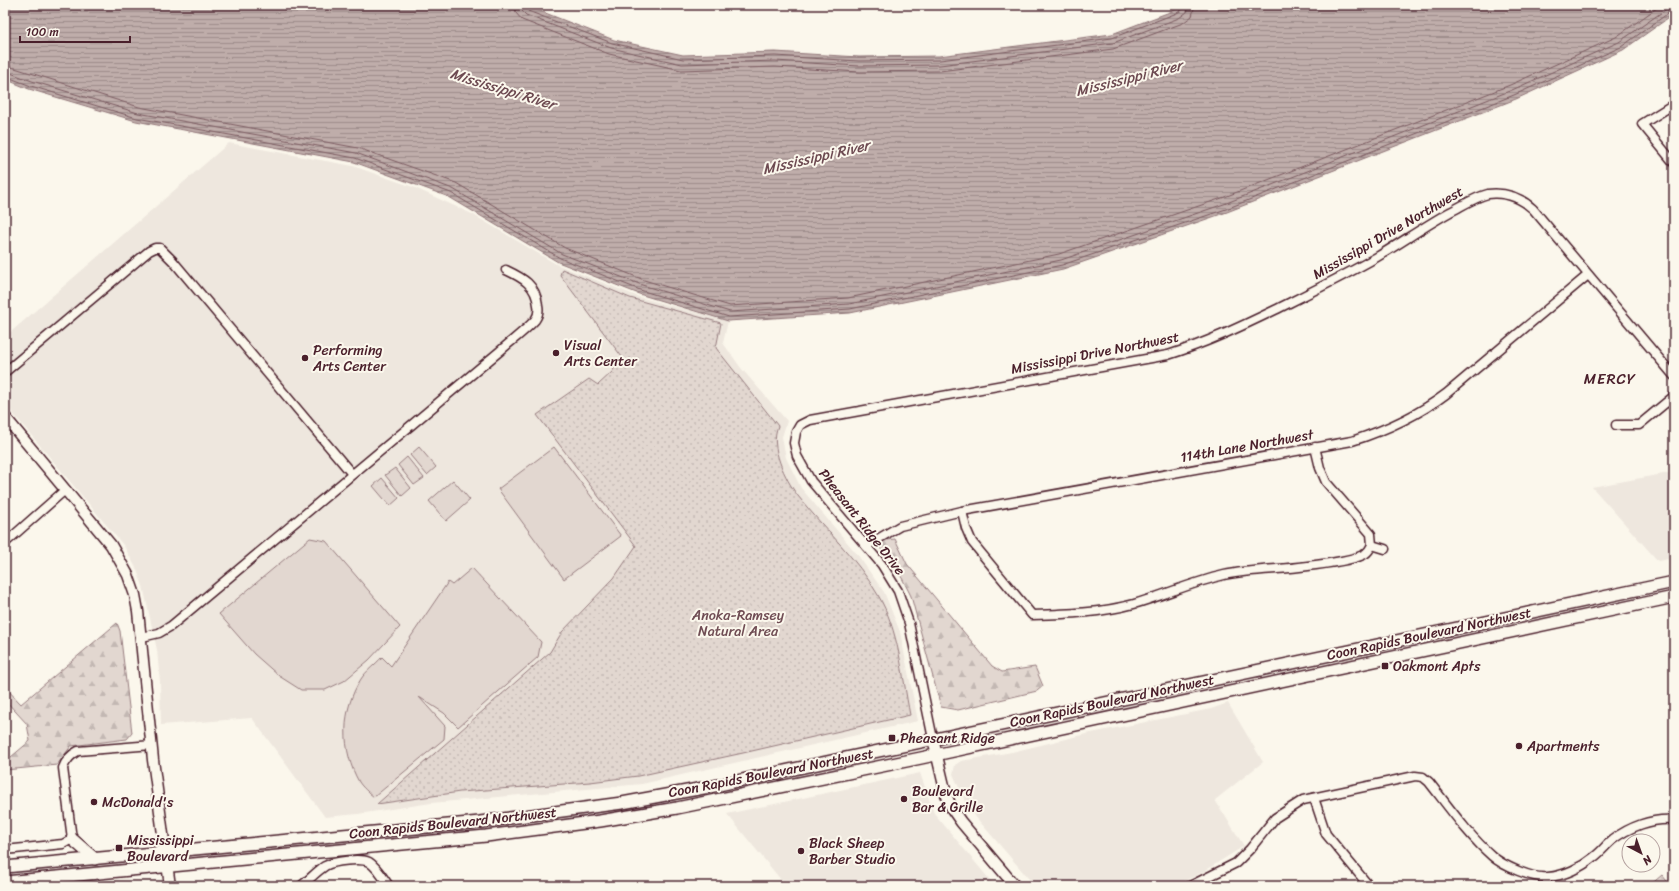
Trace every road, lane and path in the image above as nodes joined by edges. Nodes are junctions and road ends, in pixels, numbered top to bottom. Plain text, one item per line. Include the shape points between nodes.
1 (1674, 104) edge
2 (1674, 162) edge
3 (506, 270) dead end
4 (1588, 274) junction
5 (5, 372) edge
6 (1674, 376) edge
7 (1674, 396) edge
8 (5, 417) edge
9 (810, 420) joint
10 (1616, 425) dead end
11 (1315, 447) junction
12 (352, 474) junction
13 (65, 490) junction
14 (962, 511) junction
15 (5, 543) edge
16 (1372, 545) junction
17 (866, 546) junction
18 (1385, 549) dead end
19 (1674, 582) edge
20 (1674, 597) edge
21 (142, 637) junction
22 (933, 739) junction
23 (152, 745) junction
24 (937, 754) junction
25 (1314, 798) junction
26 (1674, 820) edge
27 (72, 839) junction
28 (5, 850) edge
29 (165, 852) junction
30 (95, 859) junction
31 (167, 866) junction
32 (5, 867) edge
33 (5, 882) edge
34 (1547, 882) edge
35 (170, 886) edge
36 (301, 886) edge
37 (389, 886) edge
38 (1015, 886) edge
39 (1190, 886) edge
40 (1369, 886) edge

1 - 2 street via 1642,124
3 - 12 street via 525,280 534,290 539,311 535,319
4 - 6 street
4 - 9 street, Mississippi Drive Northwest via 1533,209 1518,198 1499,194 1479,197 1324,286 1187,349 1168,355
4 - 11 street, 114th Lane Northwest via 1465,379 1421,412 1385,430 1352,441
5 - 12 street via 149,252 160,248
7 - 10 street via 1639,425
8 - 13 street
9 - 17 street, Pheasant Ridge Drive via 800,425 795,437 801,465 818,490
11 - 14 street, 114th Lane Northwest
11 - 16 street via 1326,482 1371,534
12 - 21 street via 171,626 159,633
13 - 15 street
13 - 21 street via 111,545 125,568 135,595
14 - 16 street via 972,542 1032,615 1073,614 1123,607 1224,575 1310,566 1355,557 1366,554
14 - 17 street, 114th Lane Northwest via 900,526
16 - 18 street
17 - 22 street, Pheasant Ridge Drive via 888,572 904,604
19 - 22 main road, Coon Rapids Boulevard Northwest
20 - 24 main road, Coon Rapids Boulevard Northwest
21 - 23 street
22 - 24 street, Pheasant Ridge Drive
22 - 29 main road, Coon Rapids Boulevard Northwest via 709,787 576,810 480,822
23 - 27 street via 78,751 69,757 63,768
23 - 29 street
24 - 31 main road, Coon Rapids Boulevard Northwest via 692,805 593,822 486,836
24 - 38 street, Pheasant Ridge Drive via 952,809 960,822
25 - 34 street via 1415,776 1422,777 1492,856 1513,870
25 - 39 street via 1303,800 1275,818 1236,863
25 - 40 street via 1326,834
26 - 34 street via 1637,825 1623,832 1573,871
27 - 28 street via 63,844
27 - 30 main road
29 - 30 main road, Coon Rapids Boulevard Northwest
29 - 31 street
30 - 32 main road, Coon Rapids Boulevard Northwest
31 - 33 main road, Coon Rapids Boulevard Northwest
31 - 35 street
36 - 37 street via 326,866 351,861 369,862

